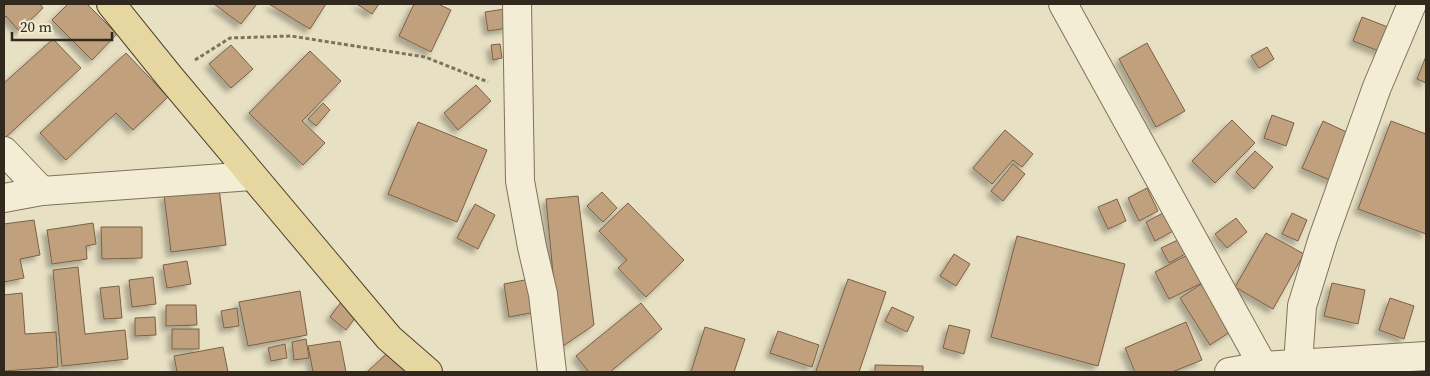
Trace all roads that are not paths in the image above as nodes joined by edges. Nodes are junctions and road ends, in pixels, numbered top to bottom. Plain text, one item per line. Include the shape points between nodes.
1 (111, 4) edge
2 (517, 4) edge
3 (1063, 4) edge
4 (1412, 4) edge
5 (4, 151) edge
6 (252, 176) junction
7 (42, 191) junction
8 (4, 198) edge
9 (1426, 356) edge
10 (1298, 364) junction
11 (1263, 366) junction
12 (428, 372) edge
13 (552, 372) edge
14 (1229, 372) edge

1 - 6 main road
2 - 13 street via 520,181 543,294
3 - 11 street
4 - 10 street via 1377,87 1323,238 1302,306
5 - 7 street
6 - 7 street
6 - 12 main road via 389,338
7 - 8 street
9 - 10 street
10 - 11 street
11 - 14 street

